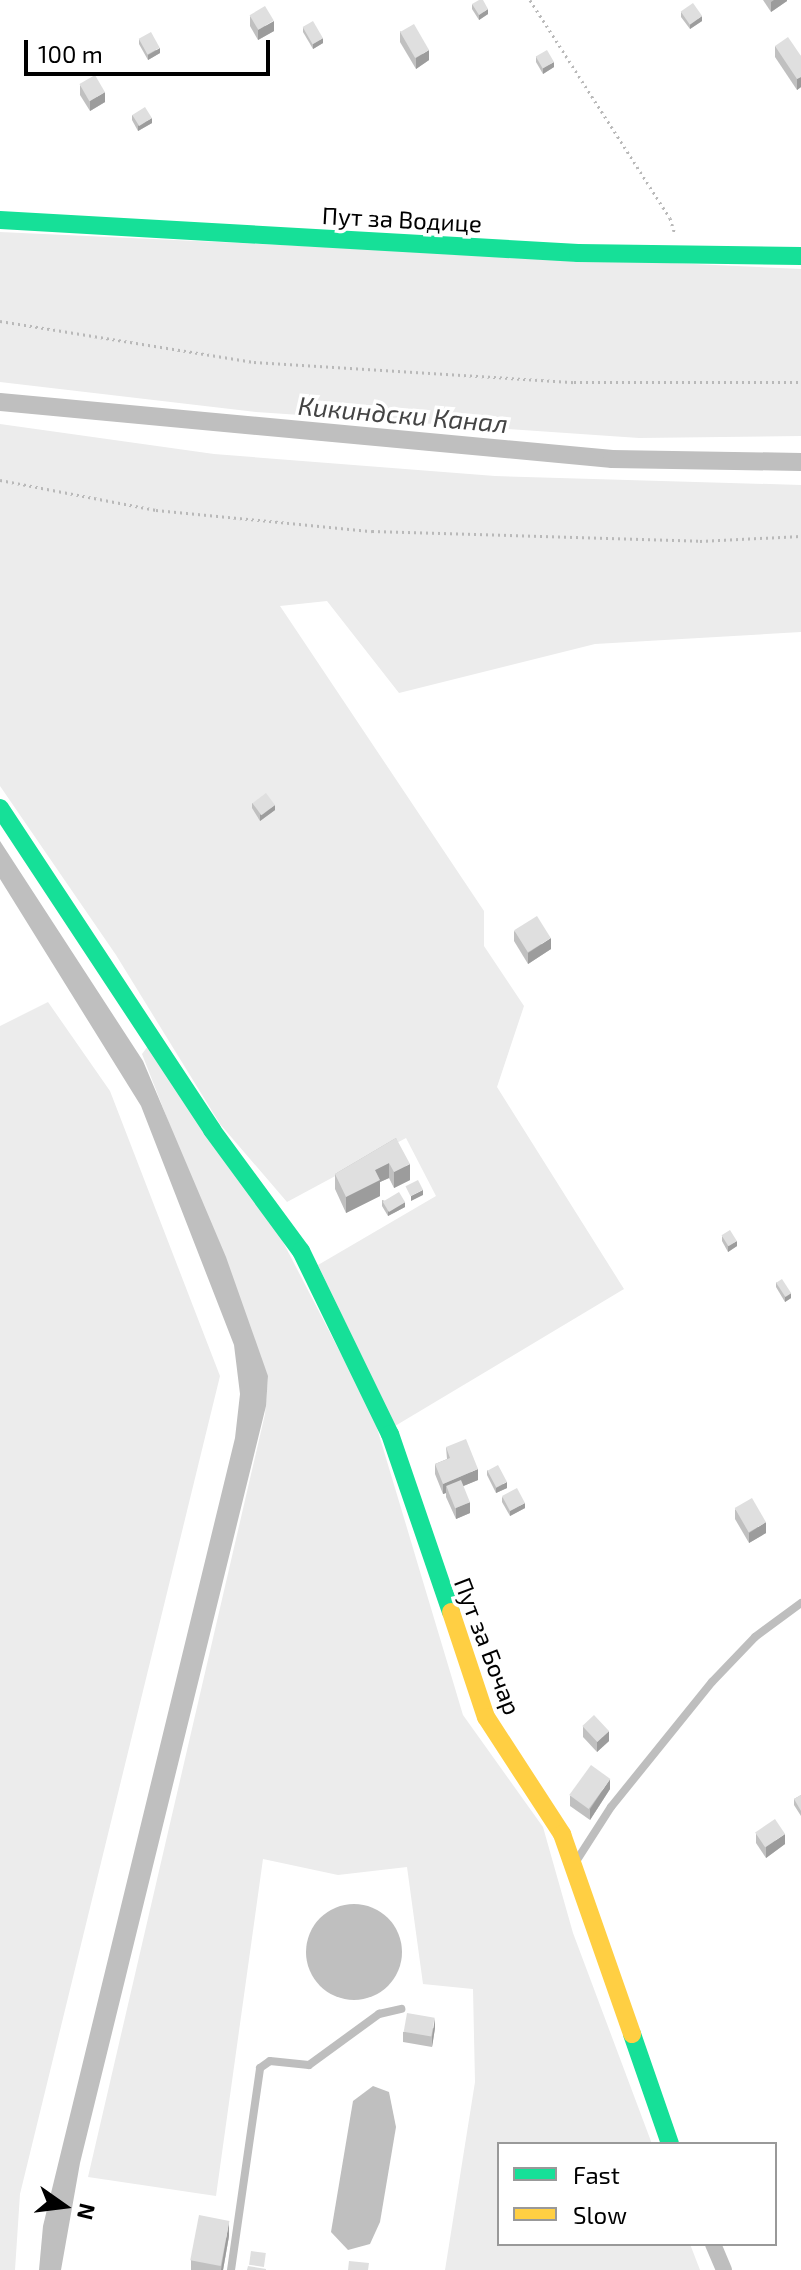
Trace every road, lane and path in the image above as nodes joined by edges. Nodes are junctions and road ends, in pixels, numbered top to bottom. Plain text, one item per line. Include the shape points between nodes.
1 (530, 0) edge
2 (0, 220) edge
3 (674, 254) junction
4 (801, 256) edge
5 (0, 321) edge
6 (801, 382) edge
7 (0, 480) edge
8 (801, 536) edge
9 (0, 808) edge
10 (801, 1603) edge
11 (572, 1866) junction
12 (401, 2009) dead end
13 (669, 2142) edge
14 (714, 2246) edge
15 (231, 2270) edge
16 (724, 2270) edge

1 - 3 path via 670,218
2 - 3 street, Пут за Водице
3 - 4 street, Пут за Водице
5 - 6 path via 254,362 574,382
7 - 8 path via 156,510 372,531 684,541
9 - 11 street, Пут за Бочар via 212,1130 301,1251 390,1434 486,1717 562,1834
10 - 11 lane via 755,1637 712,1682 611,1807
11 - 13 street, Пут за Бочар
12 - 15 lane via 379,2014 309,2065 270,2061 260,2068
14 - 16 street

